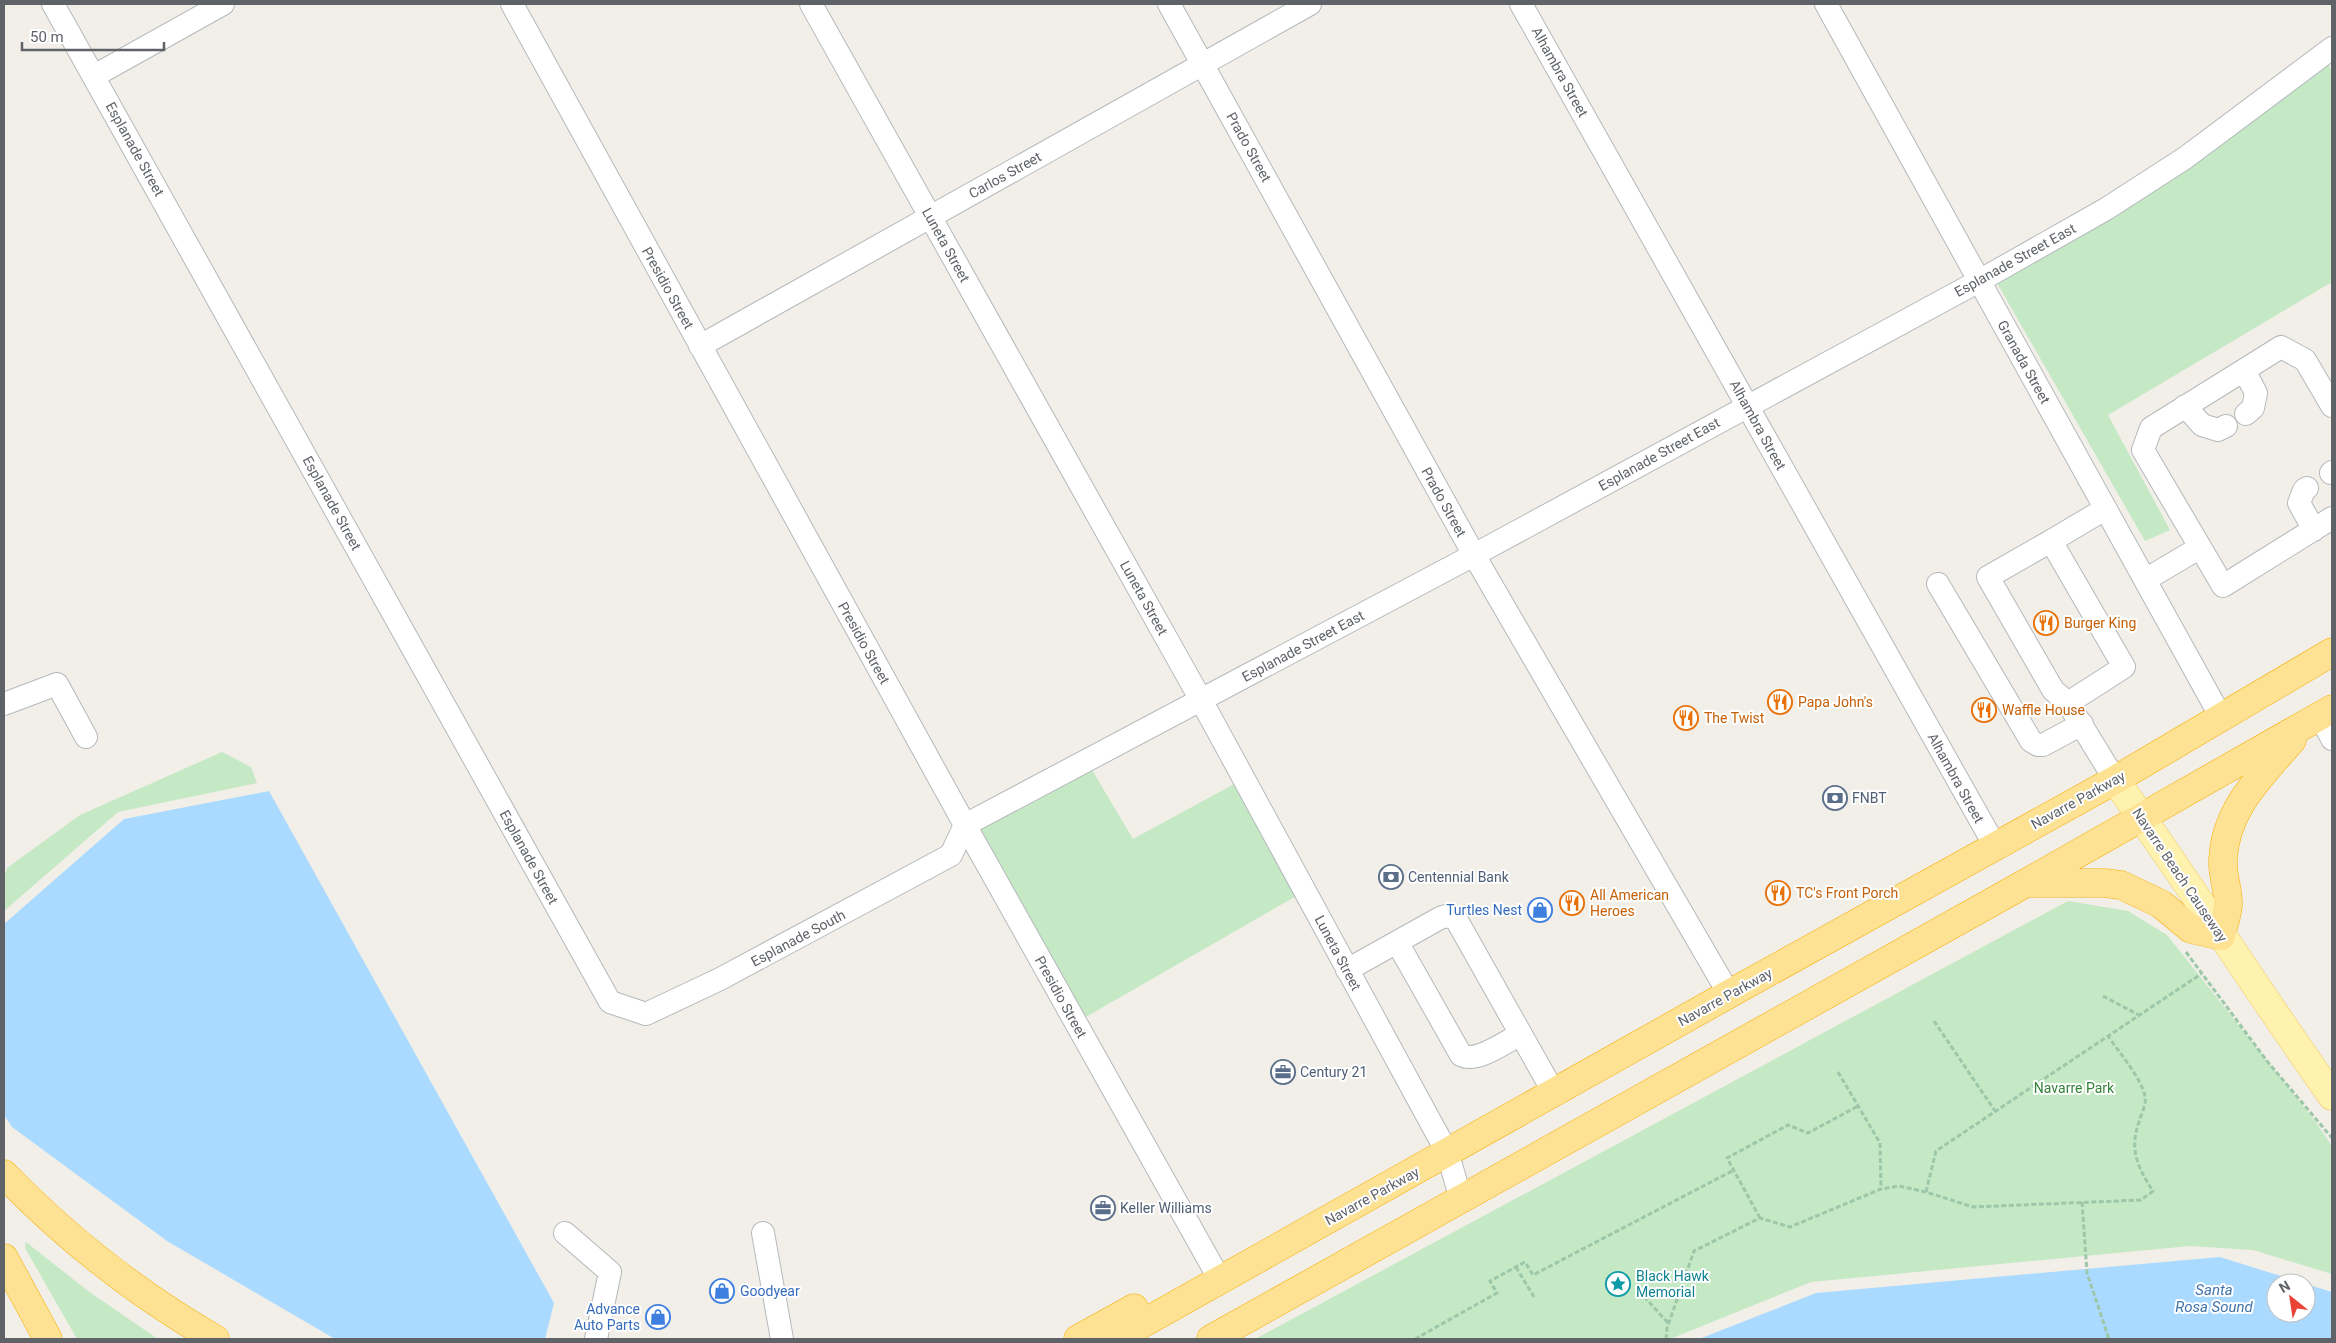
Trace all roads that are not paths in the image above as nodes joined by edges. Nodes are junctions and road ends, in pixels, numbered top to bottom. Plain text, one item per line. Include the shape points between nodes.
1 (54, 4) edge
2 (222, 4) edge
3 (512, 4) edge
4 (811, 4) edge
5 (1169, 4) edge
6 (1310, 4) edge
7 (1521, 4) edge
8 (1826, 4) edge
9 (2332, 50) edge
10 (1203, 63) junction
11 (94, 76) junction
12 (930, 218) junction
13 (1979, 281) junction
14 (700, 346) junction
15 (2244, 370) junction
16 (1747, 406) junction
17 (2186, 406) junction
18 (2332, 406) edge
19 (2246, 414) dead end
20 (2226, 426) dead end
21 (2307, 488) dead end
22 (2105, 509) junction
23 (2323, 524) edge
24 (2051, 541) junction
25 (2199, 548) junction
26 (1474, 555) junction
27 (2145, 580) junction
28 (1938, 584) dead end
29 (2332, 652) edge
30 (1201, 700) junction
31 (2068, 703) junction
32 (4, 704) edge
33 (2222, 719) junction
34 (2323, 722) edge
35 (2082, 724) junction
36 (86, 737) dead end
37 (2116, 780) junction
38 (2142, 817) junction
39 (966, 825) junction
40 (1994, 846) junction
41 (2026, 883) junction
42 (2221, 936) junction
43 (1397, 942) junction
44 (1347, 970) junction
45 (1729, 994) junction
46 (610, 1002) joint
47 (1521, 1034) junction
48 (1554, 1093) junction
49 (2332, 1096) edge
50 (1448, 1154) junction
51 (4, 1174) edge
52 (1461, 1200) junction
53 (564, 1233) dead end
54 (763, 1233) dead end
55 (4, 1258) edge
56 (1220, 1280) junction
57 (48, 1339) edge
58 (215, 1339) edge
59 (596, 1339) edge
60 (782, 1339) edge
61 (1078, 1339) edge
62 (1115, 1339) edge
63 (1211, 1339) edge

1 - 11 street, Esplanade Street
2 - 11 street
3 - 14 street, Presidio Street
4 - 12 street, Luneta Street
5 - 10 street, Prado Street
6 - 10 street, Carlos Street
7 - 16 street, Alhambra Street
8 - 13 street, Granada Street
9 - 13 street, Esplanade Street East via 2185,158 2106,209
10 - 12 street, Carlos Street
10 - 26 street, Prado Street
11 - 46 street, Esplanade Street
12 - 14 street, Carlos Street
12 - 30 street, Luneta Street
13 - 16 street, Esplanade Street East
13 - 22 street, Granada Street
14 - 39 street, Presidio Street
15 - 17 street
15 - 18 street via 2281,347 2305,360
15 - 19 street via 2256,392 2252,408
16 - 26 street, Esplanade Street East
16 - 40 street, Alhambra Street
17 - 20 street via 2202,425 2218,430
17 - 25 street via 2151,428 2143,450
21 - 23 street via 2299,503
22 - 24 street
22 - 27 street, Granada Street
23 - 25 street via 2223,586
24 - 31 street via 2124,667
24 - 31 street via 1988,577 2053,690
25 - 27 street
26 - 30 street, Esplanade Street East
26 - 45 street, Prado Street
27 - 33 street, Granada Street
28 - 35 street via 2031,741 2043,745
29 - 33 highway, Navarre Parkway
30 - 39 street, Esplanade Street East
30 - 44 street, Luneta Street
31 - 35 street
32 - 36 street via 57,684
33 - 37 highway, Navarre Parkway
34 - 38 highway
34 - 42 highway via 2244,796 2235,812 2224,847 2228,905
35 - 37 street
37 - 38 main road, Navarre Beach Causeway
37 - 40 highway, Navarre Parkway
38 - 41 highway
38 - 42 main road, Navarre Beach Causeway
39 - 46 street, Esplanade South via 951,856 720,979 646,1014
39 - 56 street, Presidio Street
40 - 45 highway, Navarre Parkway
41 - 42 highway via 2121,885 2161,904 2191,929
41 - 52 highway
42 - 49 main road, Navarre Beach Causeway
43 - 44 street
43 - 47 street via 1461,1055 1477,1058
43 - 47 street via 1440,918 1456,919
44 - 50 street, Luneta Street
45 - 48 highway, Navarre Parkway
47 - 48 street
48 - 50 highway, Navarre Parkway
50 - 52 street, Luneta Street
50 - 56 highway, Navarre Parkway
51 - 58 highway via 53,1222 103,1264
52 - 63 highway
53 - 59 street via 610,1272
54 - 60 street
55 - 57 highway
56 - 61 highway via 1164,1291
56 - 62 highway, Navarre Parkway

